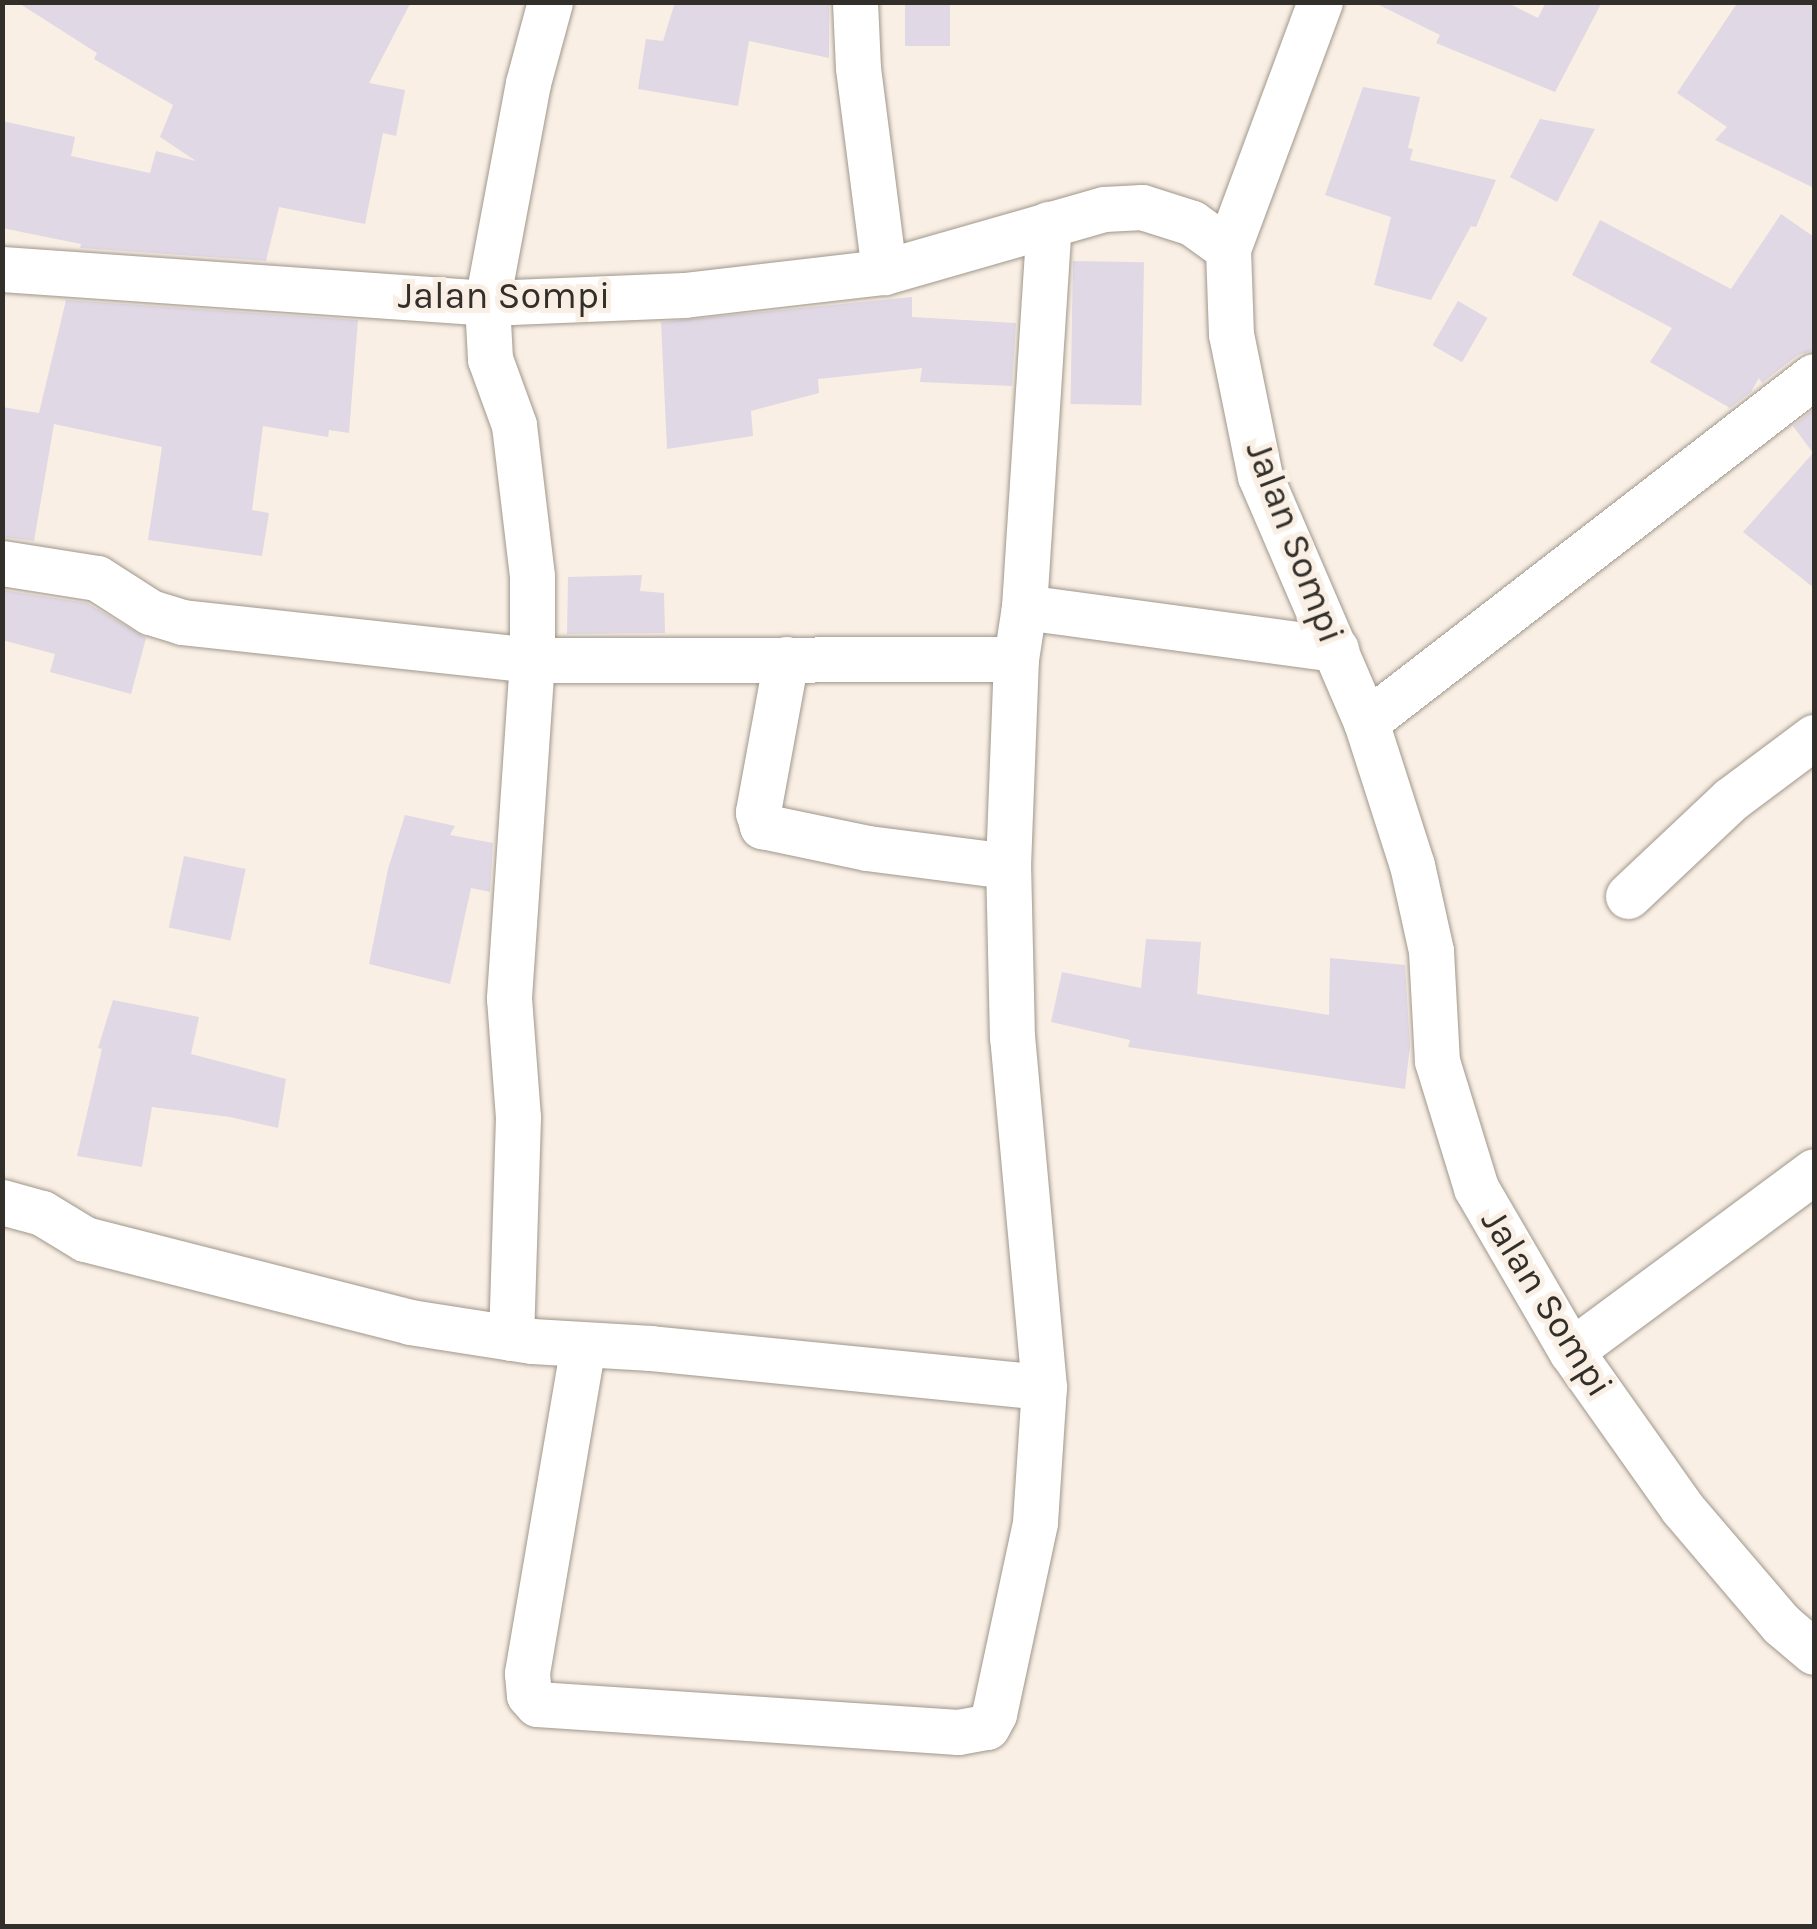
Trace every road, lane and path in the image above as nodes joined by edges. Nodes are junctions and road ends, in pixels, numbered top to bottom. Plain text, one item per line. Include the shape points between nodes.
1 (550, 2) edge
2 (1320, 2) edge
3 (855, 11) edge
4 (1049, 224) junction
5 (1228, 249) junction
6 (2, 270) edge
7 (884, 272) junction
8 (486, 303) junction
9 (1814, 376) edge
10 (2, 563) edge
11 (1024, 608) junction
12 (1336, 649) junction
13 (786, 659) junction
14 (1016, 659) junction
15 (532, 660) junction
16 (1366, 722) junction
17 (1814, 738) edge
18 (1008, 866) junction
19 (1628, 896) dead end
20 (1814, 1171) edge
21 (2, 1202) edge
22 (510, 1338) junction
23 (583, 1345) junction
24 (1571, 1351) junction
25 (1044, 1387) junction
26 (1814, 1652) edge

1 - 8 street
2 - 5 street
3 - 7 street
4 - 5 street, Jalan Sompi via 1142,207 1192,223
4 - 7 street, Jalan Sompi
4 - 11 street
5 - 12 street, Jalan Sompi via 1232,334 1260,476
6 - 8 street, Jalan Sompi
7 - 8 street, Jalan Sompi via 684,294
8 - 15 street via 490,359 514,425 532,576
9 - 16 street
10 - 15 street via 97,578 150,612 182,622
11 - 12 street
11 - 14 street
12 - 16 street, Jalan Sompi
13 - 14 street
13 - 15 street
13 - 18 street via 758,812 762,826
14 - 18 street
15 - 22 street via 509,998 518,1118
16 - 24 street, Jalan Sompi via 1412,865 1431,951 1437,1062 1452,1121 1476,1188
17 - 19 street via 1731,799
18 - 25 street via 1012,1038
20 - 24 street
21 - 22 street via 42,1212 85,1239 332,1304
22 - 23 street
23 - 25 street
23 - 25 street via 528,1673 529,1695 537,1704 958,1732 986,1728 1035,1522
24 - 26 street, Jalan Sompi via 1682,1508 1781,1624

